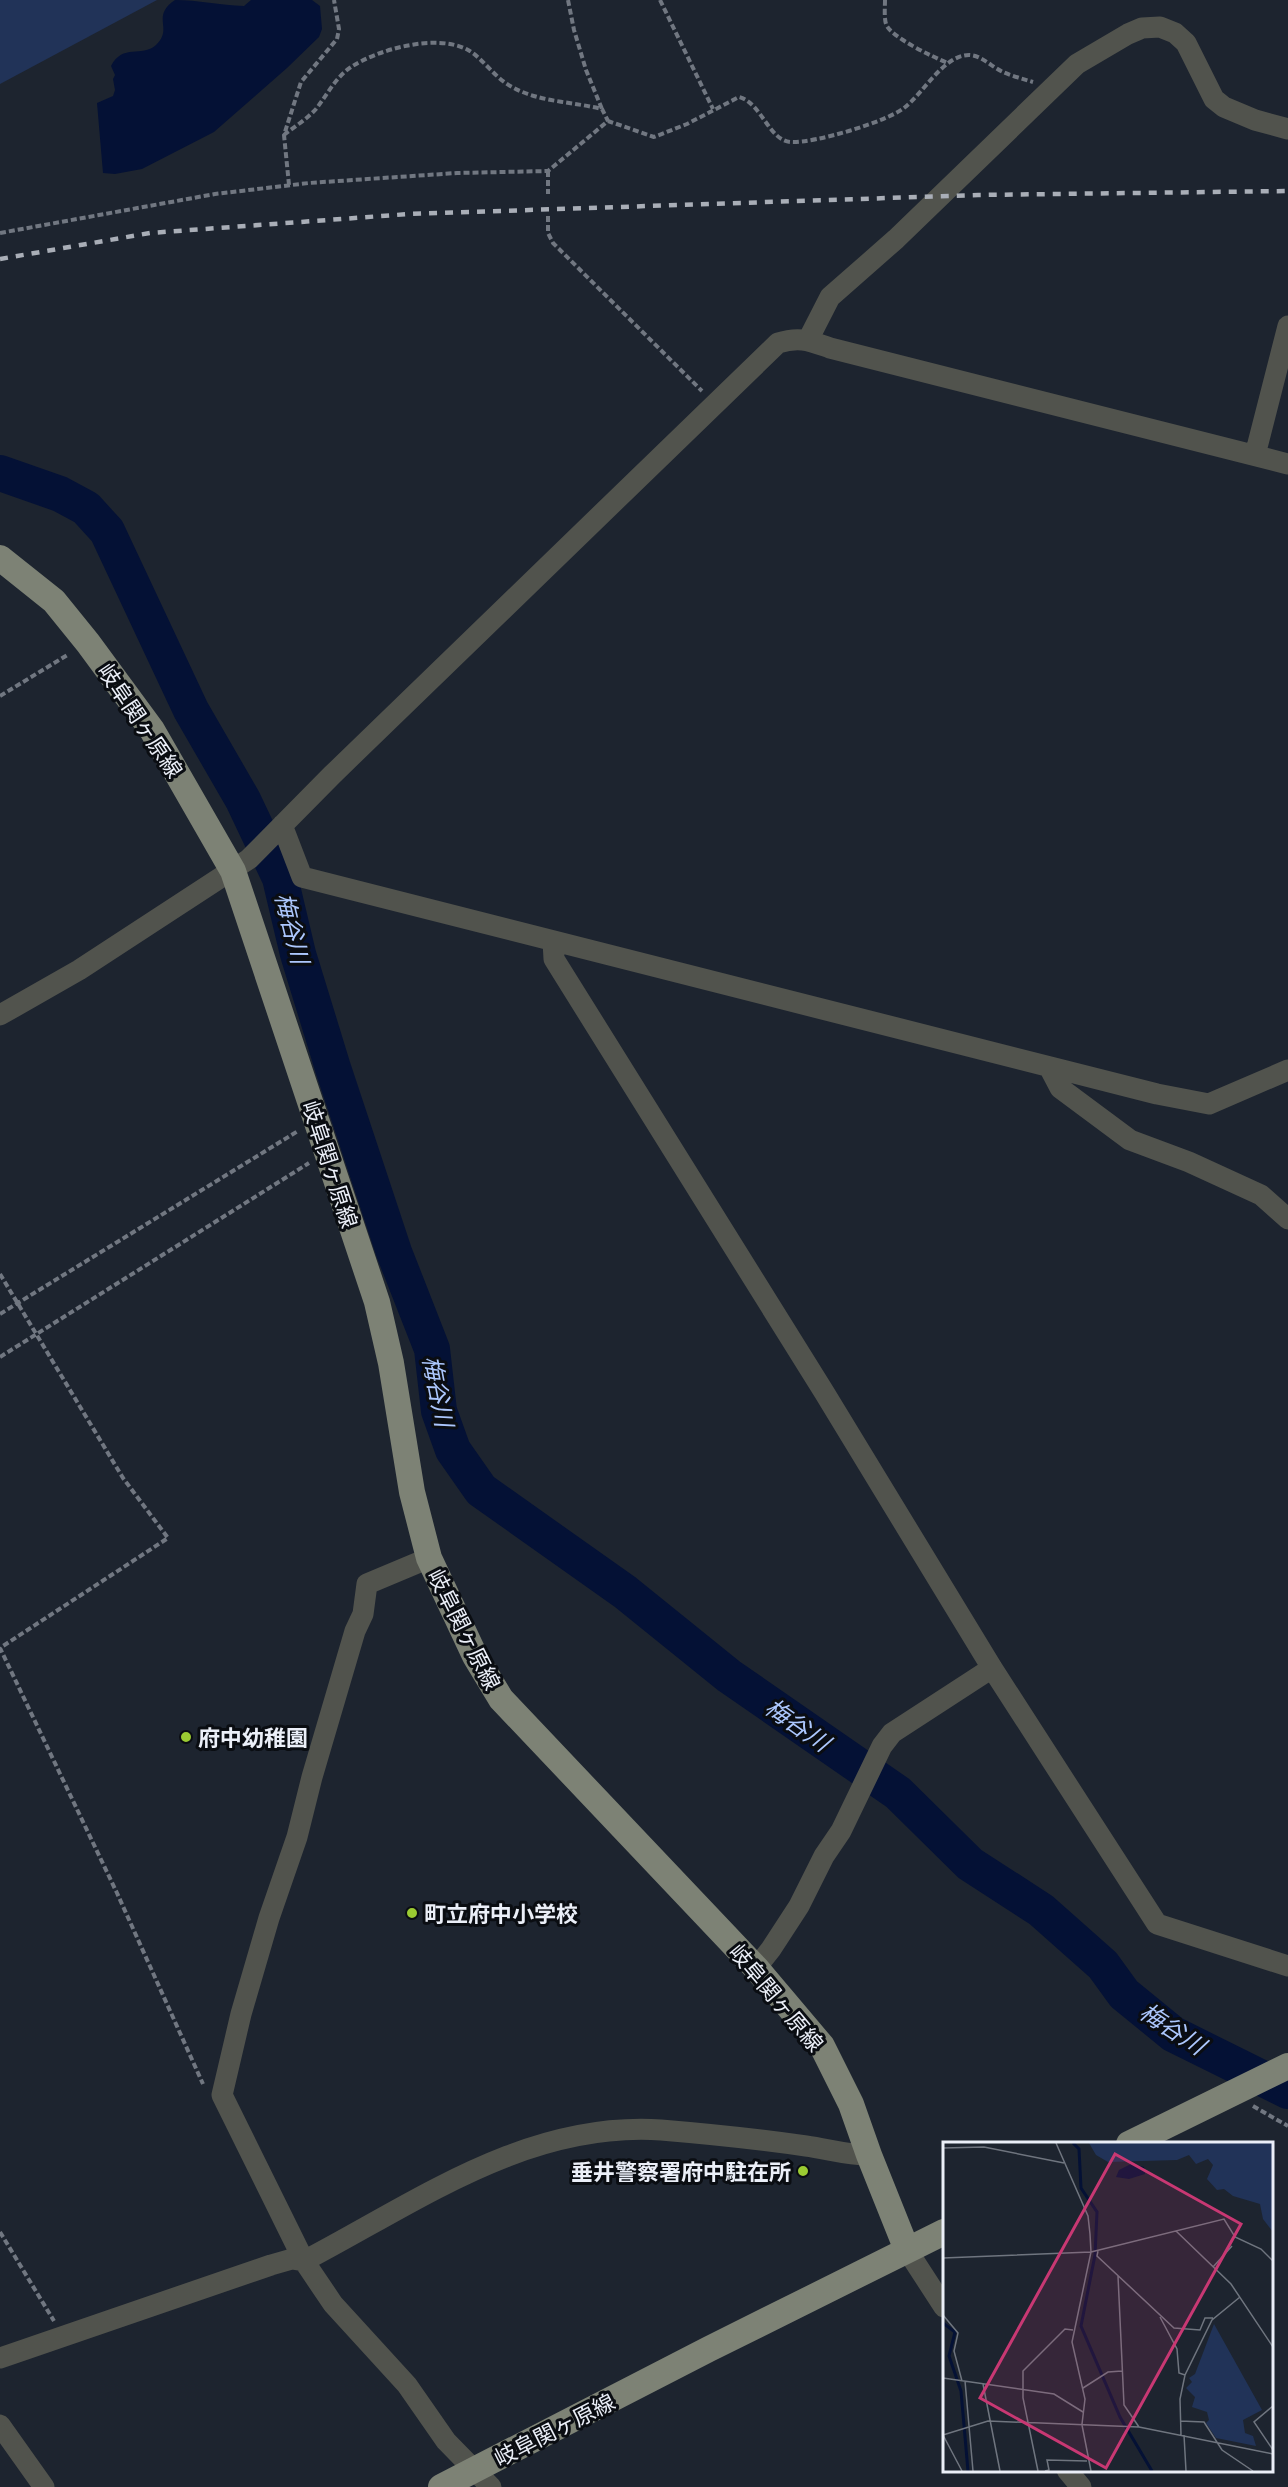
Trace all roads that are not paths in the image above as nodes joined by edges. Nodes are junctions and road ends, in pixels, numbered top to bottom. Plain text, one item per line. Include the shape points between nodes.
1 (1288, 129) edge
2 (1288, 326) edge
3 (808, 340) junction
4 (1255, 455) junction
5 (1288, 464) edge
6 (0, 558) edge
7 (278, 829) junction
8 (241, 865) junction
9 (553, 941) junction
10 (0, 1016) edge
11 (1048, 1068) junction
12 (1288, 1070) edge
13 (1288, 1219) edge
14 (429, 1558) junction
15 (992, 1668) junction
16 (1288, 1966) edge
17 (756, 1968) junction
18 (1288, 2066) edge
19 (1133, 2142) edge
20 (869, 2155) junction
21 (943, 2233) edge
22 (907, 2250) junction
23 (304, 2261) junction
24 (943, 2304) edge
25 (0, 2358) edge
26 (0, 2425) edge
27 (1069, 2472) edge
28 (483, 2478) edge
29 (44, 2487) edge
30 (441, 2487) edge
31 (1081, 2487) edge

1 - 3 street via 1255,120 1214,99 1186,43 1175,33 1160,27 1128,34 1077,64 896,239 830,297
2 - 4 street
3 - 4 street
3 - 7 street via 794,338 778,343
4 - 5 street
6 - 8 main road, 岐阜関ヶ原線 via 54,600 88,643 152,730
7 - 8 street
7 - 9 street via 302,877
8 - 10 street via 80,970
8 - 14 main road, 岐阜関ヶ原線 via 316,1120 377,1302 412,1492
9 - 11 street
9 - 15 street via 554,959
11 - 12 street via 1209,1104
11 - 13 street via 1060,1088 1130,1140 1261,1195
14 - 17 main road, 岐阜関ヶ原線 via 475,1656 501,1699
14 - 23 street via 367,1584 363,1614 297,1838 269,1918 222,2095
15 - 16 street via 1157,1924
15 - 17 street via 892,1733 799,1906
17 - 20 main road, 岐阜関ヶ原線 via 822,2046 851,2104
18 - 19 main road
20 - 22 main road, 岐阜関ヶ原線
20 - 23 street via 843,2155 808,2146 660,2130 616,2131 563,2139 491,2162 429,2191
21 - 22 main road
22 - 24 street
22 - 28 main road, 岐阜関ヶ原線 via 709,2349
23 - 25 street via 292,2259 271,2265
23 - 28 street via 333,2304 407,2385 446,2441
26 - 29 street
27 - 31 street
28 - 30 main road, 岐阜関ヶ原線

